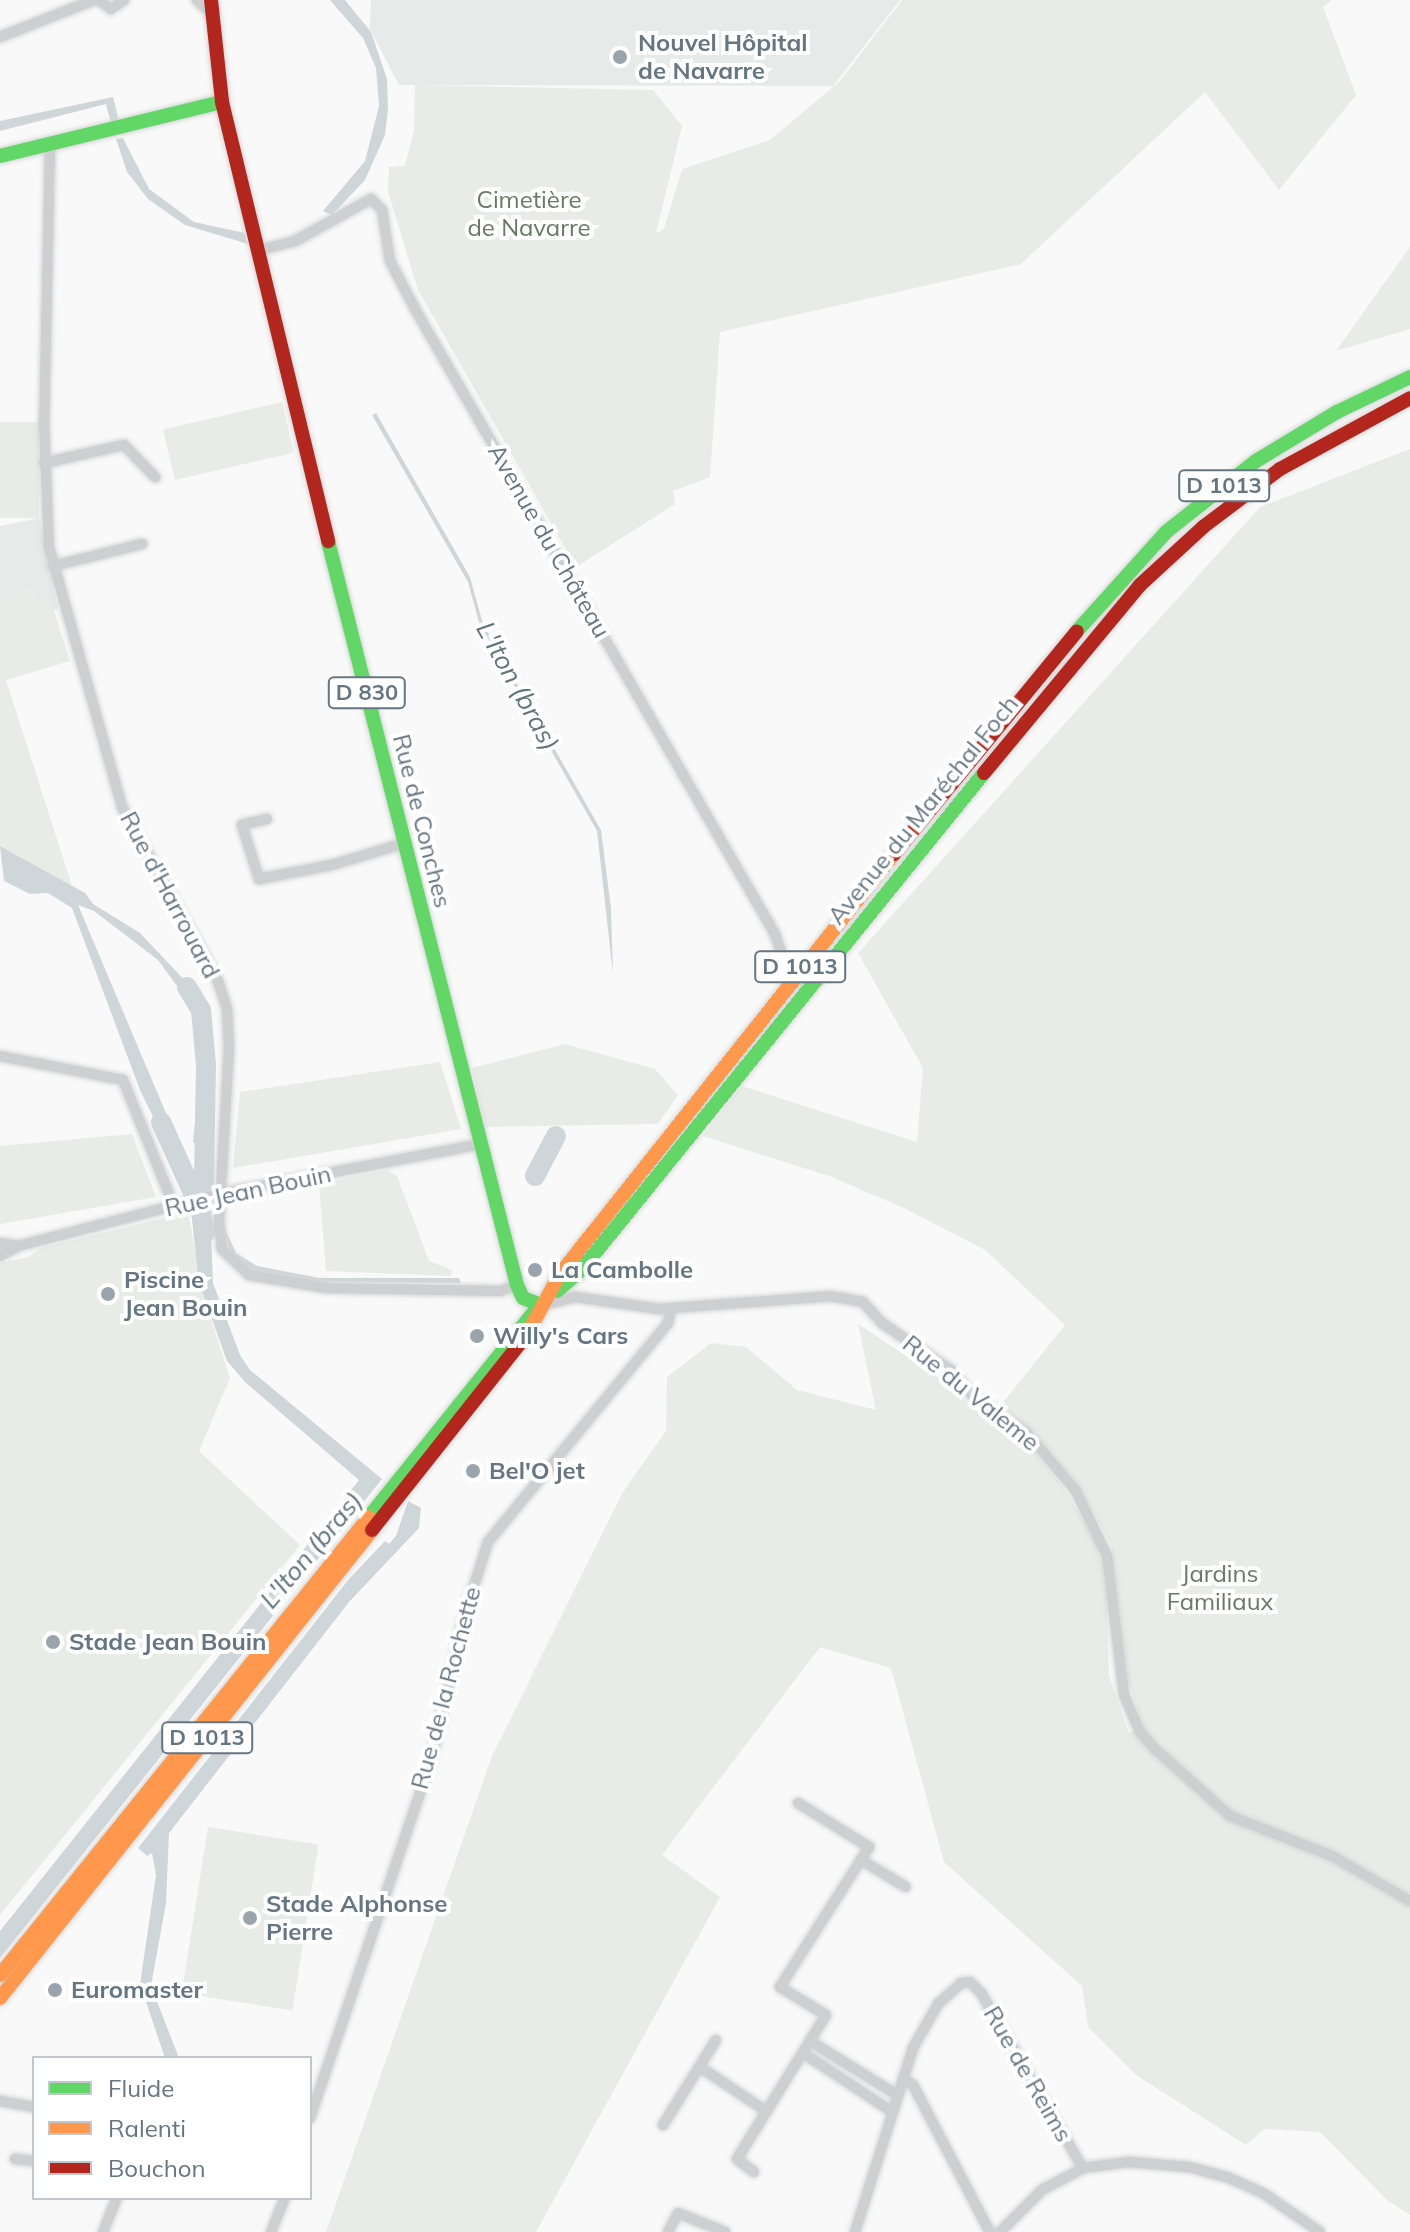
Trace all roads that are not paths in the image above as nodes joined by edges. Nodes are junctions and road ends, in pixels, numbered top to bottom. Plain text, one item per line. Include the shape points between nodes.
1 (97, 0) edge
2 (124, 0) edge
3 (197, 0) edge
4 (211, 7) edge
5 (0, 37) edge
6 (222, 102) junction
7 (50, 145) junction
8 (0, 156) edge
9 (254, 241) junction
10 (1410, 377) edge
11 (1410, 398) edge
12 (44, 463) junction
13 (155, 477) dead end
14 (142, 544) dead end
15 (53, 566) junction
16 (267, 819) dead end
17 (405, 843) junction
18 (792, 976) junction
19 (806, 987) junction
20 (0, 1056) edge
21 (480, 1144) junction
22 (215, 1195) junction
23 (174, 1206) junction
24 (0, 1243) edge
25 (18, 1246) junction
26 (0, 1256) edge
27 (517, 1285) junction
28 (541, 1305) junction
29 (671, 1309) junction
30 (798, 1803) dead end
31 (861, 1860) junction
32 (906, 1887) dead end
33 (1410, 1901) edge
34 (0, 1975) edge
35 (0, 1998) edge
36 (716, 2040) dead end
37 (810, 2041) junction
38 (803, 2053) junction
39 (700, 2067) junction
40 (903, 2078) junction
41 (897, 2095) junction
42 (0, 2101) edge
43 (32, 2107) edge
44 (766, 2111) junction
45 (891, 2111) junction
46 (312, 2112) edge
47 (663, 2125) dead end
48 (15, 2159) dead end
49 (32, 2161) edge
50 (1083, 2168) junction
51 (754, 2172) dead end
52 (116, 2200) edge
53 (284, 2200) edge
54 (103, 2232) edge
55 (271, 2232) edge
56 (668, 2232) edge
57 (725, 2232) edge
58 (855, 2232) edge
59 (990, 2232) edge
60 (1000, 2232) edge
61 (1320, 2232) edge

1 - 2 street via 111,9
1 - 5 street
3 - 4 street
4 - 6 main road, Rue de Conches / D 830
6 - 7 main road
6 - 9 main road, Rue de Conches / D 830
7 - 8 main road
7 - 12 street, Rue d'Harrouard
9 - 17 main road, Rue de Conches / D 830
9 - 18 street, Avenue du Château via 295,241 371,199 382,210 390,261 416,311 767,920
10 - 18 main road, Avenue du Maréchal Foch / D 1013 via 1317,423 1166,532 1069,637
11 - 19 main road, Avenue du Maréchal Foch / D 1013 via 1307,451 1170,557 1094,638
12 - 13 street via 124,445
12 - 15 street, Rue d'Harrouard
14 - 15 street
15 - 22 street, Rue d'Harrouard via 122,807 218,981 227,1009 229,1048
16 - 17 street via 242,825 259,879
17 - 21 main road, Rue de Conches / D 830
18 - 19 street, Avenue du Château
18 - 28 main road, Avenue du Maréchal Foch / D 1013
19 - 28 main road, Avenue du Maréchal Foch / D 1013 via 582,1269
20 - 23 street via 109,1074 127,1084
21 - 22 street, Rue Jean Bouin
21 - 27 main road, Rue de Conches / D 830
22 - 23 street, Rue Jean Bouin
22 - 27 street, Rue d'Harrouard via 218,1227 233,1264 259,1278 349,1289 500,1291
23 - 25 street, Rue Jean Bouin
24 - 25 street, Rue Jean Bouin
25 - 26 street, Rue Jean Bouin
27 - 28 main road via 523,1298
28 - 29 street, Rue du Valeme via 576,1297
28 - 34 main road, Avenue du Maréchal Foch / D 1013 via 515,1330
28 - 35 main road, Avenue du Maréchal Foch / D 1013 via 523,1341
29 - 33 street, Rue du Valeme via 850,1296 1027,1433 1076,1491 1107,1556 1124,1695 1140,1732 1230,1816 1332,1856
29 - 46 street, Rue de la Rochette via 668,1323 488,1542 465,1614 431,1761
30 - 31 street via 869,1847
31 - 32 street
31 - 37 street via 780,1987 826,2015
36 - 39 street
37 - 38 street
37 - 41 street
38 - 44 street
38 - 45 street
39 - 44 street
39 - 47 street
40 - 41 street
40 - 50 street, Rue de Reims via 938,2004 961,1983 970,1982
40 - 59 street via 913,2085
41 - 45 street
42 - 43 street
44 - 51 street via 737,2159
45 - 58 street
48 - 49 street
50 - 60 street via 1042,2190
50 - 61 street via 1129,2162 1189,2167 1263,2193
52 - 54 street
53 - 55 street
56 - 57 street via 678,2213

